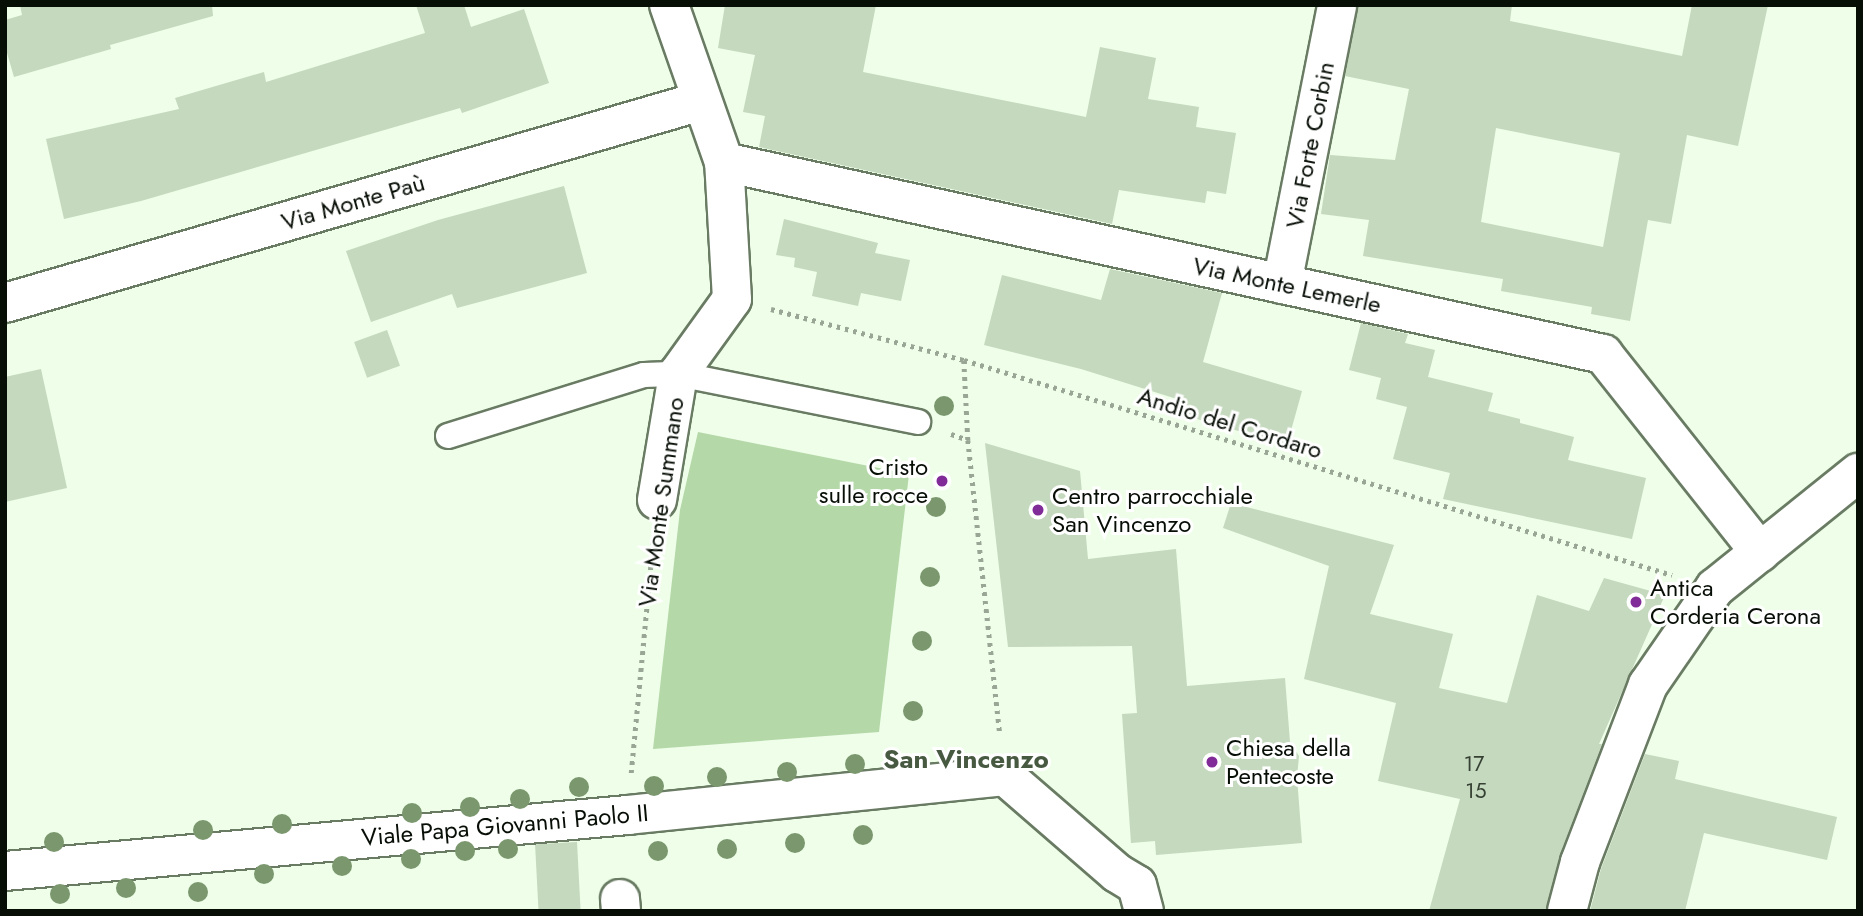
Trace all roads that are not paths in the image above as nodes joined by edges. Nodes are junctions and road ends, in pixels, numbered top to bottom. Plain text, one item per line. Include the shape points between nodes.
1 (669, 5) edge
2 (1337, 5) edge
3 (701, 101) junction
4 (724, 162) junction
5 (1282, 284) junction
6 (5, 303) edge
7 (678, 374) junction
8 (918, 422) road end
9 (448, 436) dead end
10 (1858, 473) edge
11 (657, 500) road end
12 (1760, 552) junction
13 (5, 870) edge
14 (1144, 911) edge
15 (1567, 911) edge

1 - 3 street
2 - 5 street, Via Forte Corbin
3 - 4 street
3 - 6 street, Via Monte Paù
4 - 5 street, Via Monte Lemerle
4 - 7 street, Via Monte Summano via 732,299
5 - 12 street, Via Monte Lemerle via 1603,354
7 - 8 lane
7 - 9 lane via 645,375
7 - 11 street, Via Monte Summano
10 - 12 street
12 - 15 street via 1714,588 1648,685 1580,862
13 - 14 street, Viale Papa Giovanni Paolo II via 628,815 1004,776 1137,885

